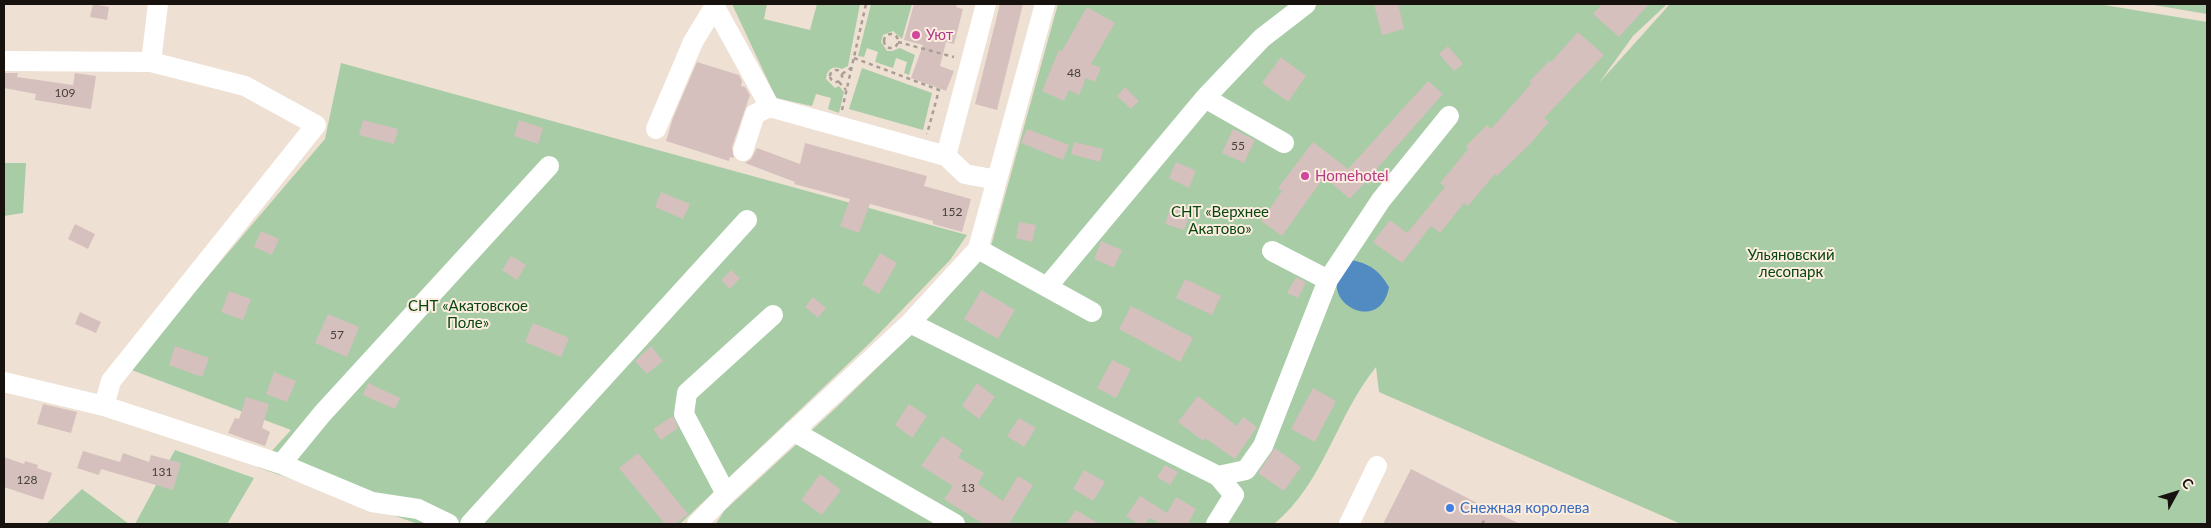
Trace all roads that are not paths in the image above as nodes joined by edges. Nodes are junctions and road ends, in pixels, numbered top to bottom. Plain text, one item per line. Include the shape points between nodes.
1 (158, 4) edge
2 (986, 4) edge
3 (1045, 4) edge
4 (1306, 4) edge
5 (716, 5) edge
6 (4, 61) edge
7 (151, 62) junction
8 (1205, 98) junction
9 (770, 107) junction
10 (1449, 116) dead end
11 (656, 130) dead end
12 (1284, 143) dead end
13 (743, 151) dead end
14 (946, 156) junction
15 (549, 166) dead end
16 (997, 180) junction
17 (747, 220) dead end
18 (978, 249) junction
19 (1272, 251) dead end
20 (1328, 280) junction
21 (1047, 287) junction
22 (1092, 312) dead end
23 (772, 315) dead end
24 (910, 322) junction
25 (4, 382) edge
26 (104, 406) junction
27 (792, 431) junction
28 (281, 464) junction
29 (1377, 466) dead end
30 (1218, 476) junction
31 (726, 494) junction
32 (450, 524) edge
33 (470, 524) edge
34 (697, 524) edge
35 (955, 524) edge
36 (1216, 524) edge
37 (1349, 524) edge

1 - 7 street
2 - 14 street
3 - 16 street
4 - 8 street via 1262,38
5 - 9 street
5 - 11 street via 693,42
6 - 7 street
7 - 26 street via 245,86 316,125 111,380
8 - 12 street
8 - 21 street
9 - 13 street via 755,114
9 - 14 street
10 - 20 street via 1381,200
14 - 16 street via 965,174
15 - 28 street via 322,414
16 - 18 street
17 - 33 street
18 - 21 street
18 - 24 street
19 - 20 street
20 - 30 street via 1263,446 1246,470
21 - 22 street
23 - 31 street via 687,393 684,414
24 - 27 street
24 - 30 street
25 - 26 street
26 - 28 street
27 - 31 street
27 - 35 street
28 - 32 street via 372,502 418,509
29 - 37 street
30 - 36 street via 1234,496
31 - 34 street

